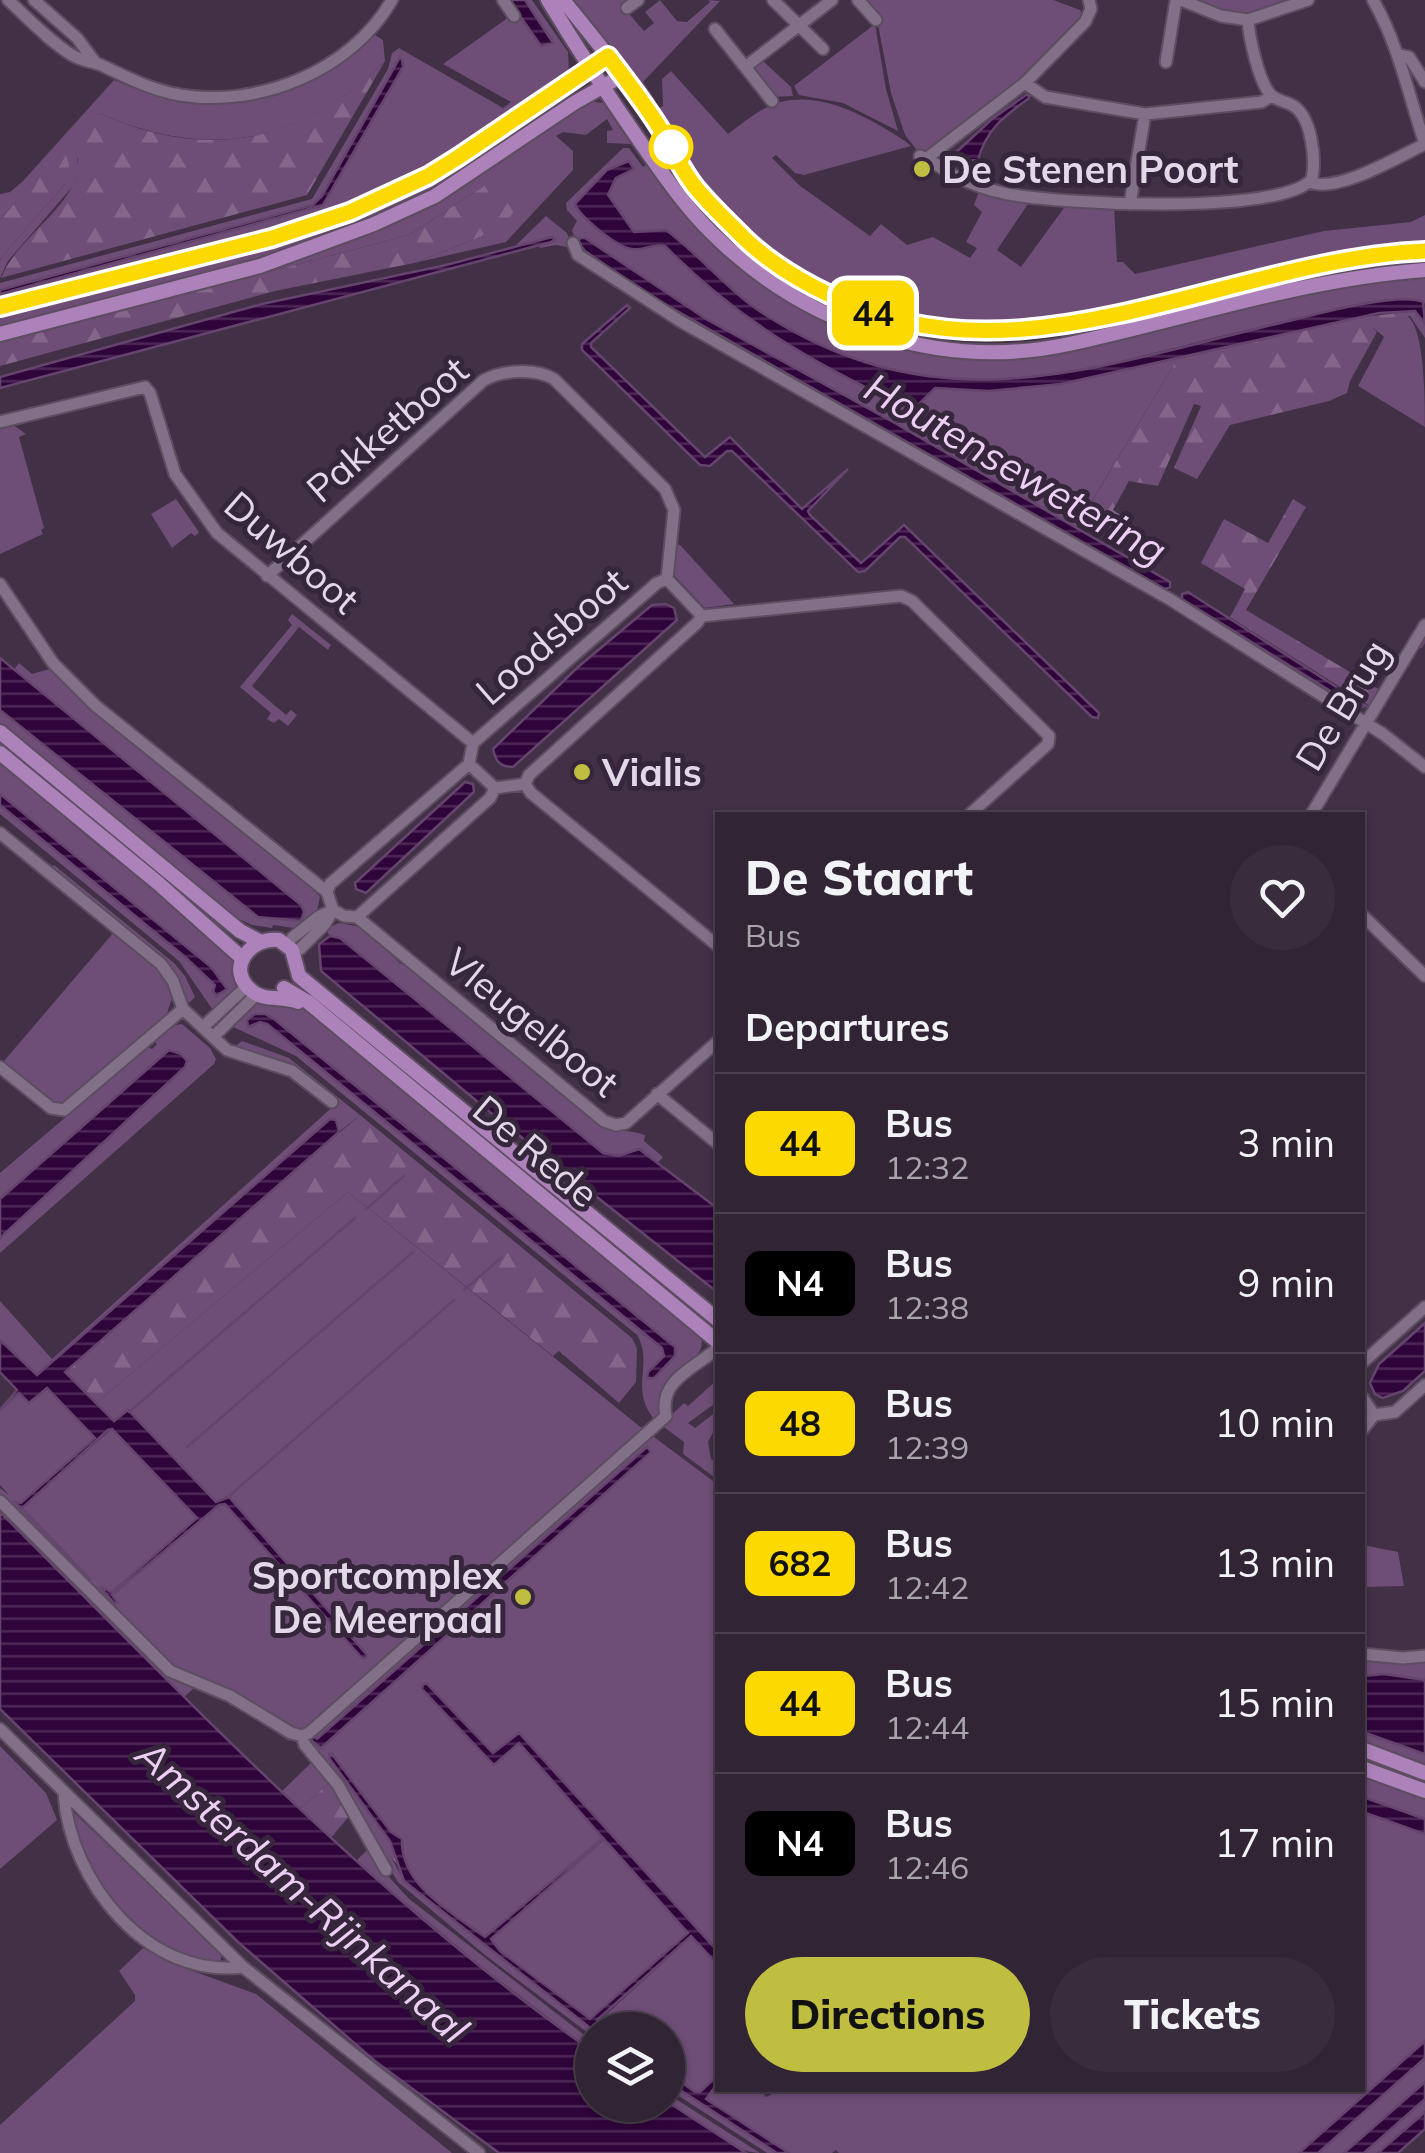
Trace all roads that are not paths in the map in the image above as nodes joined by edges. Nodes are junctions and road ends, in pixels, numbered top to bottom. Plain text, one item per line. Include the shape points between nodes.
1 (8, 0) edge
2 (34, 0) edge
3 (392, 0) edge
4 (503, 0) edge
5 (548, 0) edge
6 (562, 0) edge
7 (773, 0) edge
8 (832, 0) edge
9 (858, 0) edge
10 (1183, 0) edge
11 (1374, 0) edge
12 (1094, 1) edge
13 (1300, 1) edge
14 (514, 16) dead end
15 (876, 20) dead end
16 (1248, 20) junction
17 (800, 26) junction
18 (715, 29) dead end
19 (823, 49) dead end
20 (1400, 55) junction
21 (608, 56) junction
22 (95, 62) junction
23 (1166, 62) dead end
24 (745, 67) junction
25 (589, 68) junction
26 (623, 75) junction
27 (1425, 82) edge
28 (1026, 84) junction
29 (602, 89) junction
30 (1272, 96) junction
31 (772, 100) dead end
32 (1145, 114) junction
33 (1310, 182) junction
34 (1130, 204) junction
35 (574, 243) dead end
36 (1425, 251) edge
37 (1425, 270) edge
38 (0, 307) edge
39 (0, 334) edge
40 (0, 422) edge
41 (267, 576) junction
42 (667, 579) junction
43 (0, 584) edge
44 (702, 616) junction
45 (1425, 625) edge
46 (1366, 723) junction
47 (0, 732) edge
48 (472, 742) junction
49 (0, 753) edge
50 (469, 764) junction
51 (1425, 767) edge
52 (525, 784) junction
53 (496, 788) junction
54 (972, 812) edge
55 (1313, 812) edge
56 (0, 833) edge
57 (327, 892) junction
58 (333, 910) junction
59 (357, 916) junction
60 (1365, 918) edge
61 (260, 937) junction
62 (292, 943) junction
63 (715, 944) edge
64 (244, 955) junction
65 (300, 973) junction
66 (1425, 976) edge
67 (256, 990) junction
68 (285, 993) junction
69 (184, 1008) junction
70 (208, 1032) junction
71 (715, 1043) edge
72 (0, 1067) edge
73 (658, 1094) junction
74 (332, 1102) dead end
75 (715, 1142) edge
76 (1425, 1307) edge
77 (715, 1318) edge
78 (715, 1341) edge
79 (715, 1345) edge
80 (1365, 1361) edge
81 (1425, 1385) edge
82 (1365, 1402) edge
83 (1374, 1415) junction
84 (1365, 1426) edge
85 (0, 1501) edge
86 (1365, 1654) edge
87 (1425, 1656) edge
88 (0, 1729) edge
89 (302, 1736) junction
90 (1365, 1750) edge
91 (1365, 1769) edge
92 (1425, 1773) edge
93 (1425, 1792) edge
94 (64, 1794) junction
95 (386, 1870) dead end
96 (243, 1967) junction
97 (479, 2153) edge

1 - 22 street via 69,54
2 - 22 street
3 - 22 street via 327,65 257,93 180,95
4 - 14 street
5 - 25 main road
6 - 21 main road
7 - 17 street
8 - 17 street
9 - 15 street
10 - 16 street
10 - 23 street
11 - 20 street
12 - 28 street via 1090,16
13 - 16 street
16 - 30 street
17 - 19 street
17 - 24 street
18 - 24 street
20 - 27 street via 1409,57
20 - 33 street via 1425,144 1366,173 1322,186
21 - 25 main road
21 - 26 main road
24 - 31 street
25 - 29 main road
25 - 38 main road via 428,176 350,212
26 - 29 main road
26 - 36 main road via 694,186 747,241 812,286 896,321 993,333 1042,329 1300,268
28 - 32 street via 1045,97
28 - 34 street via 923,157 1005,194
29 - 37 main road via 674,190 761,276 824,315 893,340 1014,352 1312,284
29 - 39 main road via 435,196 374,224 260,266
30 - 32 street
30 - 33 street via 1294,106 1303,119 1315,164
32 - 34 street
33 - 34 street via 1256,198
35 - 46 street via 578,255 680,322 1171,600
40 - 41 street, Duwboot via 145,388 175,474 201,516
41 - 42 street, Pakketboot via 499,372 554,379 666,489 674,510
41 - 48 street, Duwboot
42 - 44 street, Loodsboot
42 - 48 street, Loodsboot
43 - 57 street via 53,663 96,706
44 - 52 street
44 - 54 street via 912,600 1049,736
45 - 46 street, De Brug
46 - 51 street
46 - 55 street, De Brug
47 - 61 main road via 236,925
48 - 50 street, Loodsboot
49 - 64 main road
50 - 53 street
50 - 57 street
52 - 53 street
52 - 63 street
53 - 59 street
56 - 69 street via 161,964
57 - 58 street
58 - 59 street
58 - 62 street via 325,924
59 - 73 street, Vleugelboot via 604,1121 626,1122
60 - 66 street
61 - 62 main road
61 - 64 main road
62 - 65 main road
64 - 67 main road via 241,970
65 - 68 main road
65 - 77 main road, De Rede
67 - 68 main road
67 - 70 street
68 - 78 main road, De Rede via 313,1009
69 - 70 street
69 - 72 street via 60,1111
70 - 74 street via 237,1056 292,1071
71 - 73 street, Vleugelboot
73 - 75 street
76 - 80 street
79 - 89 street via 668,1387 666,1416
81 - 83 street via 1395,1412
82 - 83 street
83 - 84 street
85 - 89 street via 170,1671
86 - 87 street
88 - 94 street
89 - 95 street
90 - 92 main road
91 - 93 main road
94 - 96 street
94 - 96 street via 90,1880 129,1926 168,1954 222,1970
96 - 97 street

